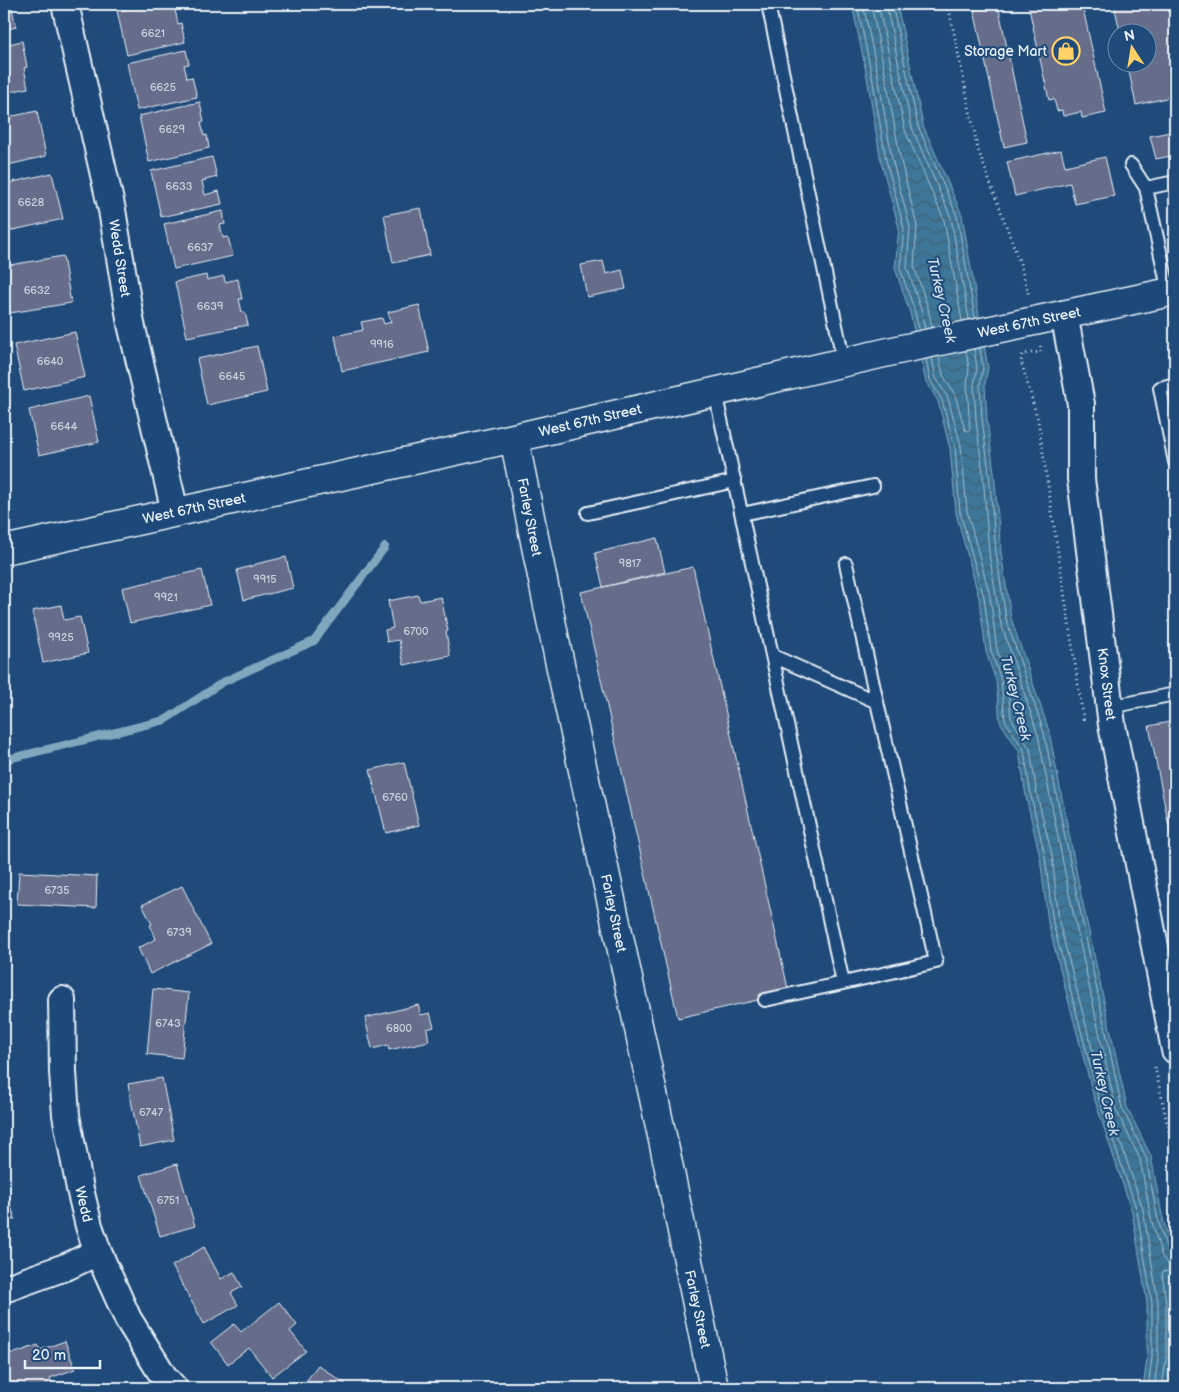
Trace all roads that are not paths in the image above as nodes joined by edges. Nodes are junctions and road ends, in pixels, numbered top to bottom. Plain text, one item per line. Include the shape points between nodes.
1 (65, 4) edge
2 (768, 4) edge
3 (1131, 165) dead end
4 (1175, 182) edge
5 (1146, 188) junction
6 (1172, 292) edge
7 (1064, 314) junction
8 (844, 363) junction
9 (1175, 384) edge
10 (715, 392) junction
11 (514, 438) junction
12 (1175, 462) edge
13 (735, 481) junction
14 (873, 486) dead end
15 (175, 512) junction
16 (588, 513) dead end
17 (742, 514) junction
18 (4, 550) edge
19 (846, 564) dead end
20 (773, 656) junction
21 (1175, 694) edge
22 (877, 702) junction
23 (1110, 707) junction
24 (843, 983) junction
25 (62, 1000) dead end
26 (765, 1000) dead end
27 (1175, 1050) edge
28 (98, 1252) junction
29 (4, 1289) edge
30 (174, 1388) edge
31 (714, 1388) edge

1 - 15 street, Wedd Street via 112,210 131,324
2 - 8 lane
3 - 5 lane
4 - 5 lane
5 - 6 lane
6 - 7 street, West 67th Street
7 - 8 street, West 67th Street
7 - 23 street, Knox Street via 1081,404 1081,479
8 - 10 street, West 67th Street
9 - 12 lane via 1160,388
10 - 11 street, West 67th Street
10 - 13 lane
11 - 15 street, West 67th Street
11 - 31 street, Farley Street
13 - 16 lane
13 - 17 lane
14 - 17 lane
15 - 18 street, West 67th Street
17 - 20 lane
19 - 22 lane
20 - 22 lane
20 - 24 lane
21 - 23 lane
22 - 24 lane via 936,962
23 - 27 street, Knox Street
24 - 26 lane
25 - 28 street, Wedd via 66,1115 80,1189
28 - 29 street
28 - 30 street, Wedd via 128,1318

